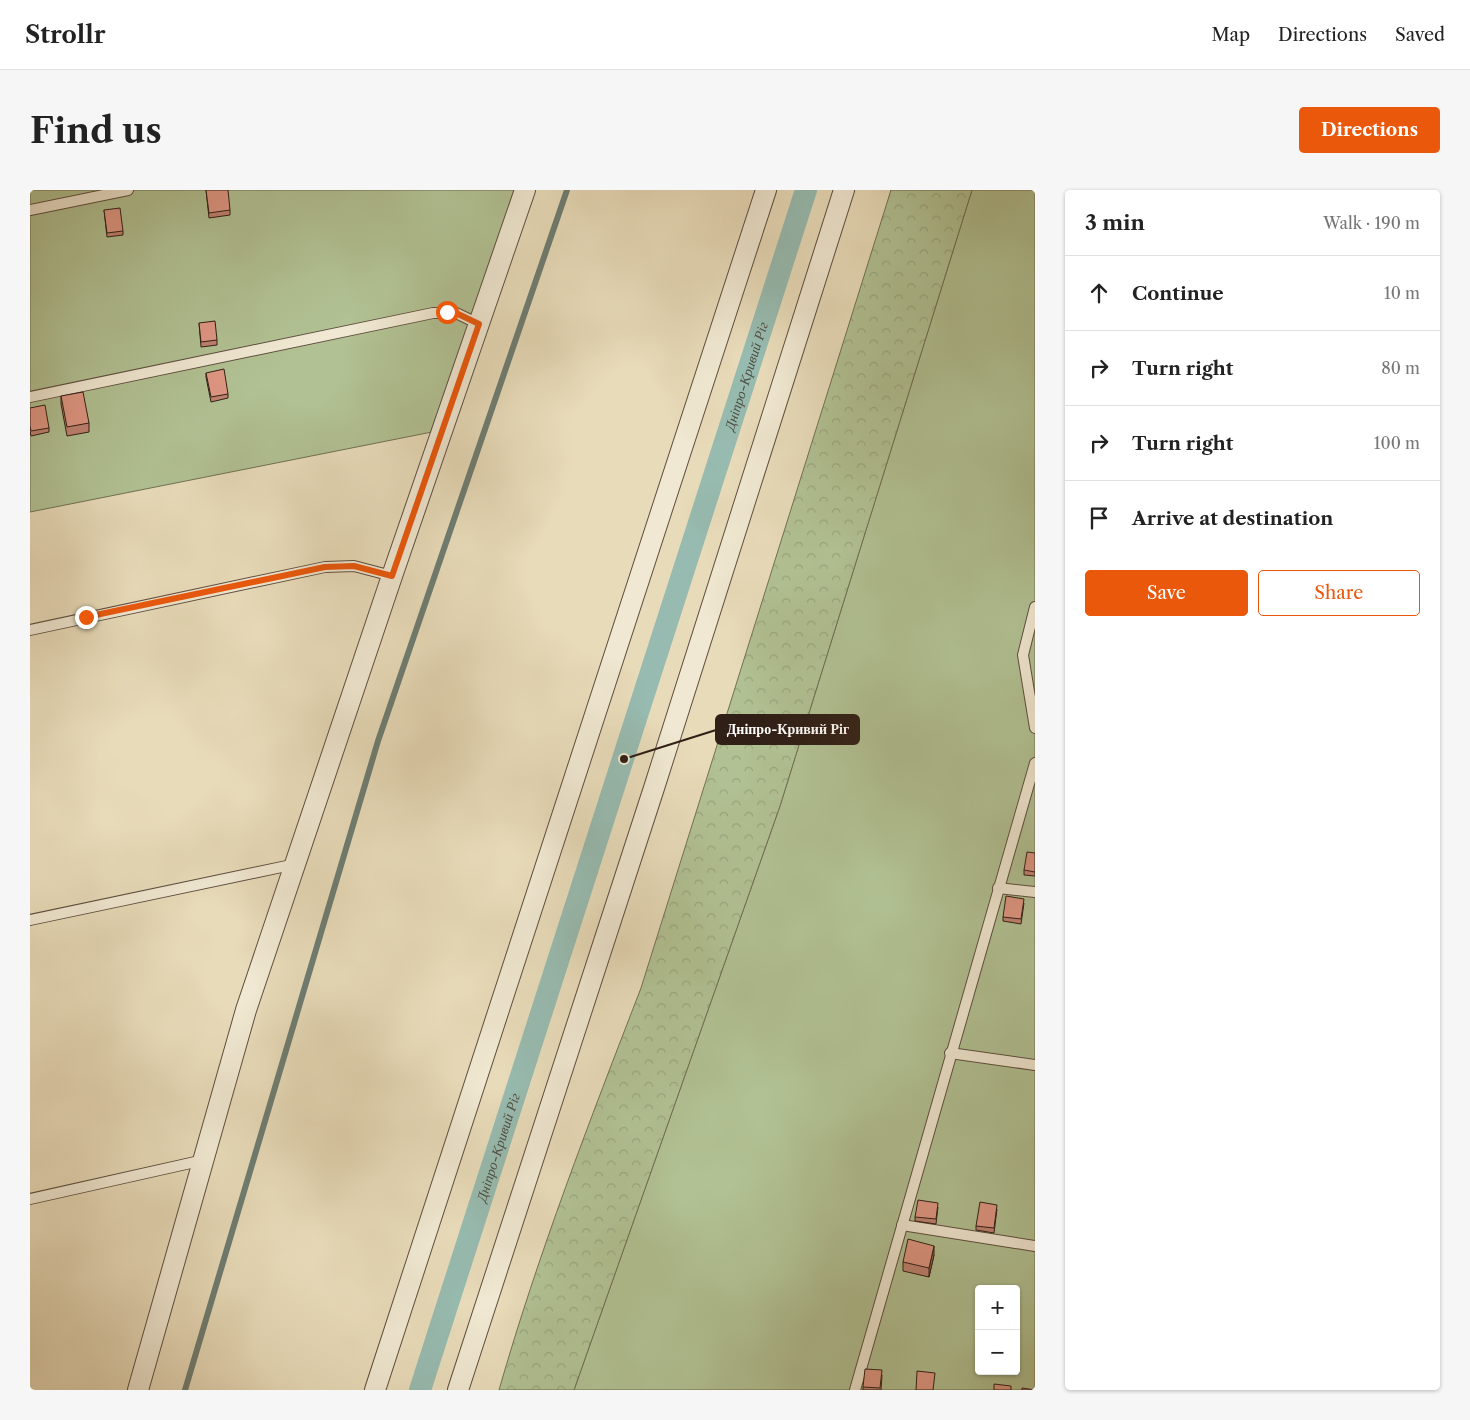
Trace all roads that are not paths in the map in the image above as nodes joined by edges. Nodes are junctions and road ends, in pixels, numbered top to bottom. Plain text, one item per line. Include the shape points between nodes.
1 (128, 190) edge
2 (525, 190) edge
3 (766, 190) edge
4 (844, 190) edge
5 (30, 210) edge
6 (479, 324) junction
7 (30, 397) edge
8 (392, 576) junction
9 (1035, 607) edge
10 (30, 630) edge
11 (1034, 712) edge
12 (1035, 728) edge
13 (1035, 764) edge
14 (297, 864) junction
15 (998, 888) junction
16 (1035, 892) edge
17 (30, 920) edge
18 (950, 1053) junction
19 (1035, 1065) edge
20 (204, 1160) junction
21 (30, 1199) edge
22 (902, 1225) junction
23 (1035, 1246) edge
24 (138, 1390) edge
25 (375, 1390) edge
26 (458, 1390) edge
27 (855, 1390) edge

1 - 5 lane
2 - 6 street
3 - 25 street
4 - 26 street
6 - 7 lane via 456,313 433,314
6 - 8 street
8 - 10 lane via 354,566 325,567
8 - 14 street
9 - 11 lane via 1023,655
11 - 12 lane
13 - 15 lane
14 - 17 lane
14 - 20 street via 246,1010
15 - 16 lane
15 - 18 lane
18 - 19 lane
18 - 22 lane
20 - 21 lane
20 - 24 street
22 - 23 lane
22 - 27 lane

